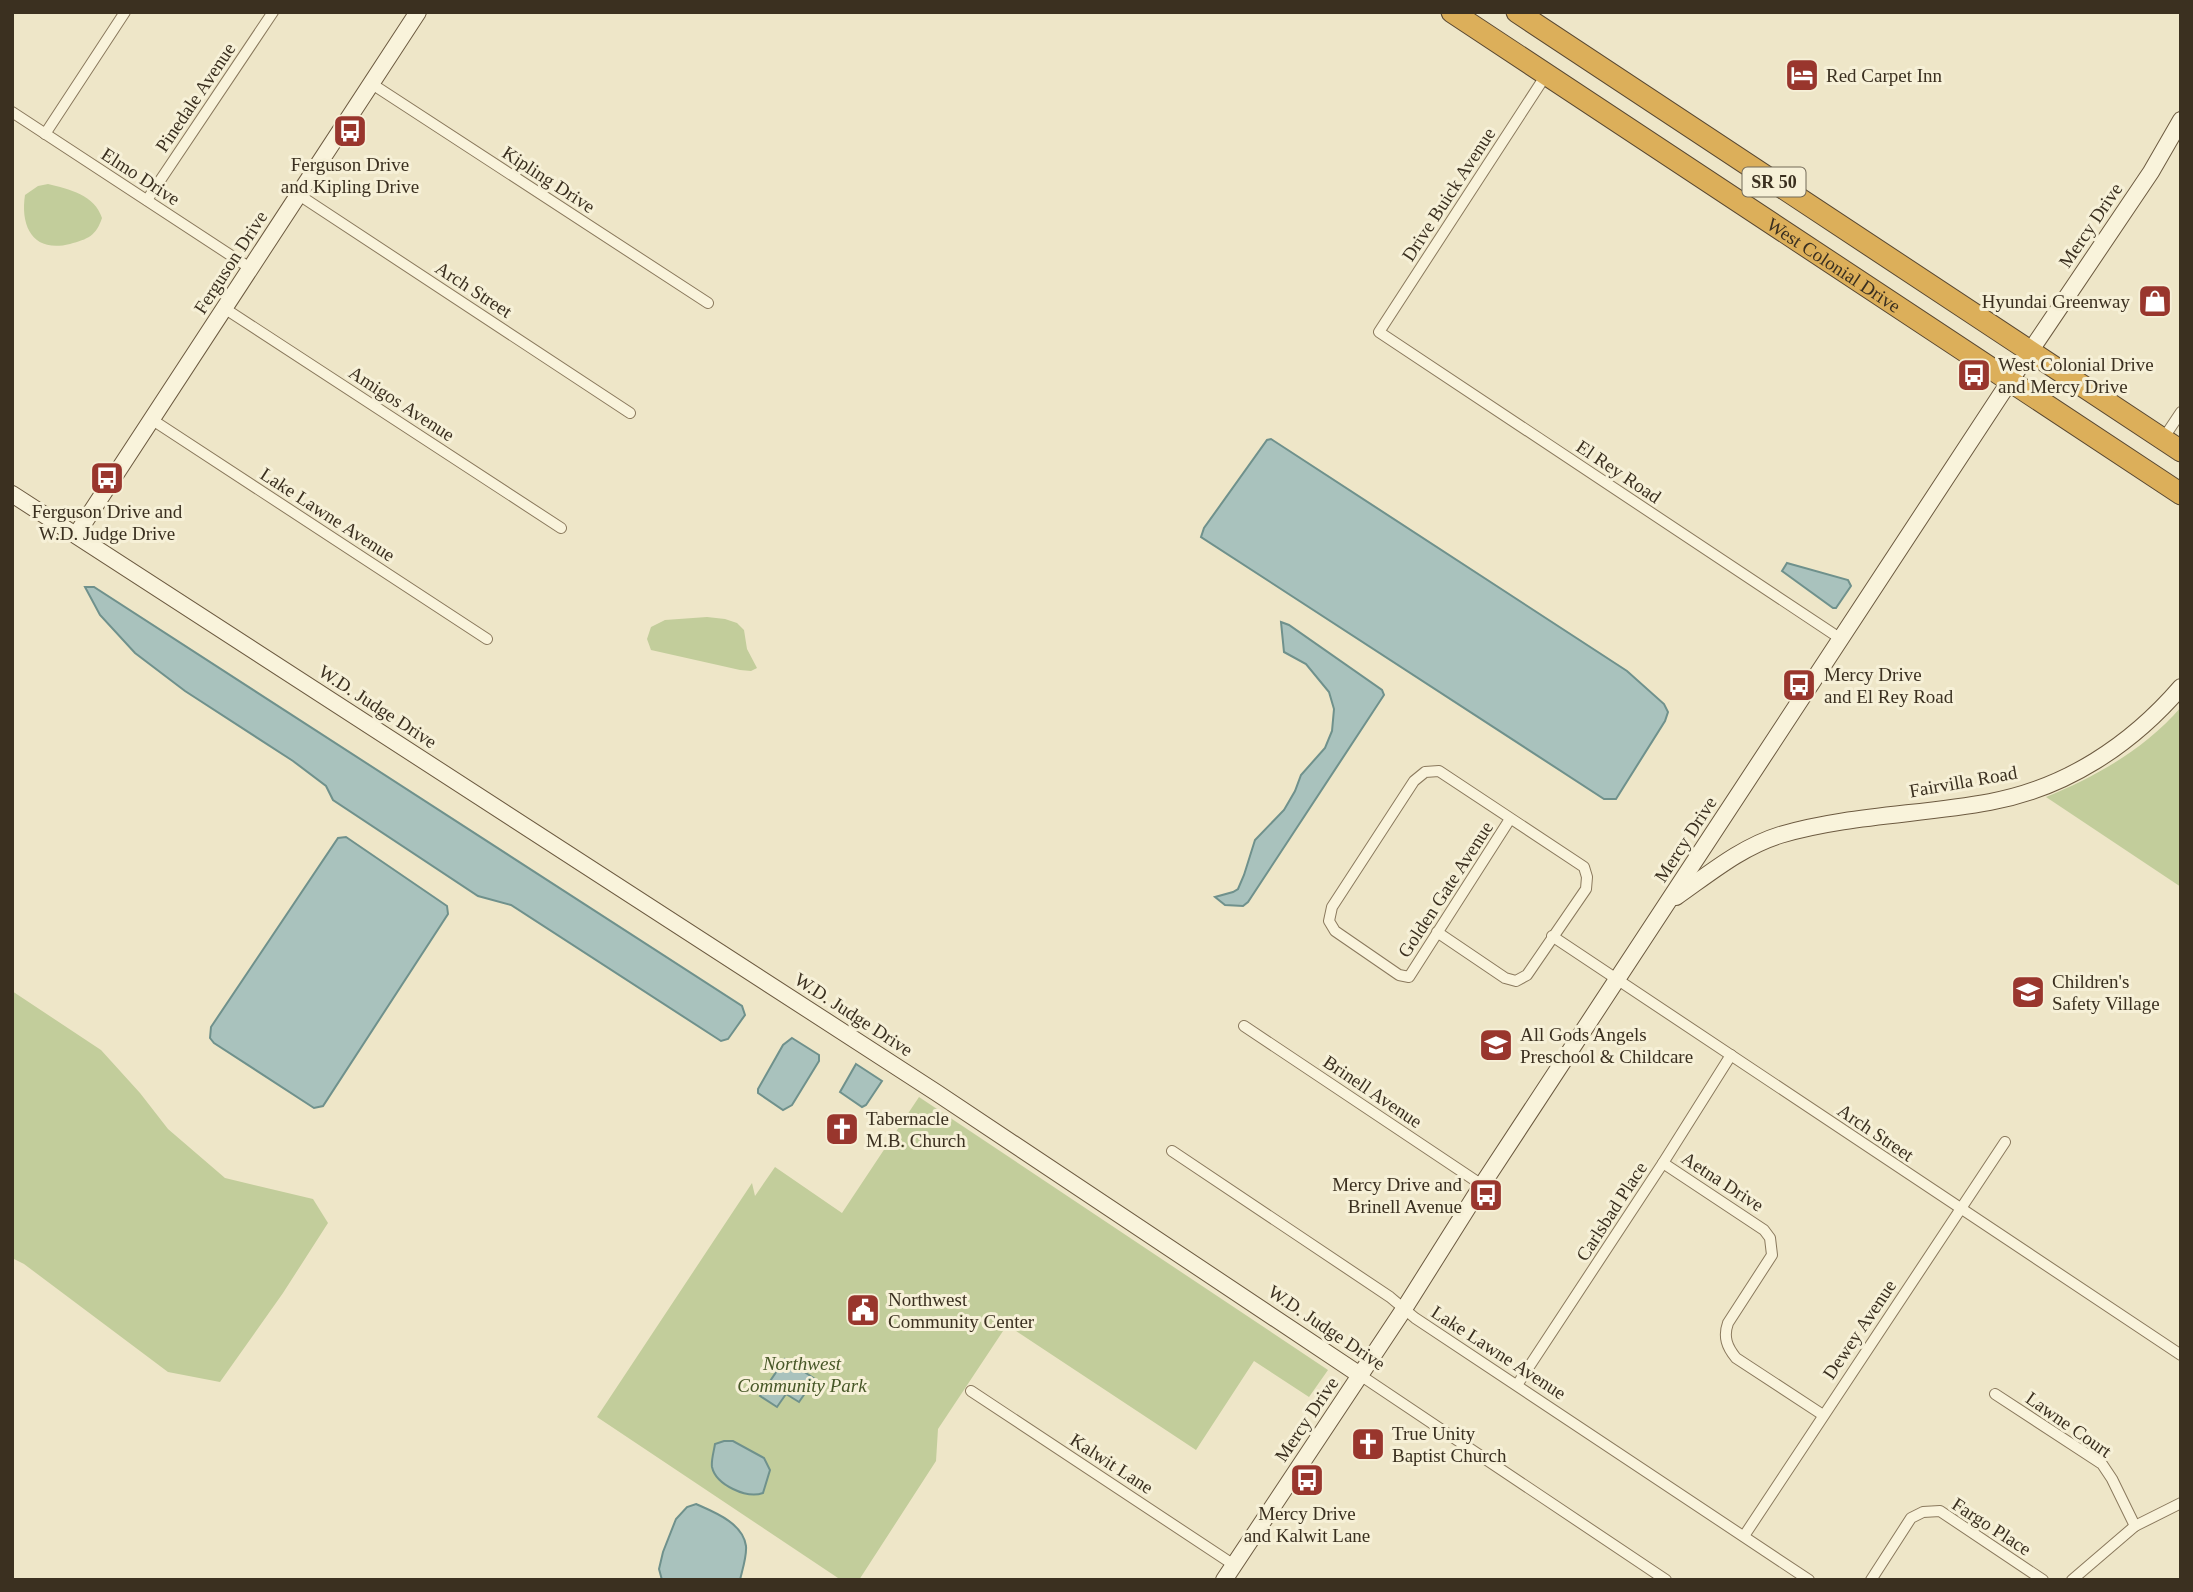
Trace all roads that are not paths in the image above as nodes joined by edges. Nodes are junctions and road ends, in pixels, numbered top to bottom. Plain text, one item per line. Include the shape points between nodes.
1 (125, 12) edge
2 (273, 12) edge
3 (418, 12) edge
4 (1452, 12) edge
5 (1517, 12) edge
6 (1546, 75) junction
7 (372, 84) junction
8 (1571, 91) junction
9 (12, 112) edge
10 (2181, 120) edge
11 (1692, 127) junction
12 (45, 134) junction
13 (299, 195) junction
14 (146, 200) junction
15 (250, 268) junction
16 (708, 303) dead end
17 (224, 308) junction
18 (1379, 332) joint
19 (2031, 352) junction
20 (2010, 381) junction
21 (2181, 412) edge
22 (630, 413) dead end
23 (151, 419) junction
24 (2163, 439) junction
25 (2181, 451) edge
26 (12, 494) edge
27 (2181, 494) edge
28 (561, 528) dead end
29 (76, 535) junction
30 (487, 639) dead end
31 (1841, 639) junction
32 (2181, 687) edge
33 (1510, 819) junction
34 (1701, 851) junction
35 (1726, 861) junction
36 (1668, 902) junction
37 (1437, 932) junction
38 (1552, 936) junction
39 (1617, 979) junction
40 (1244, 1026) dead end
41 (1731, 1055) junction
42 (2005, 1142) dead end
43 (1172, 1152) dead end
44 (1663, 1163) junction
45 (1482, 1185) junction
46 (1959, 1210) junction
47 (1404, 1309) junction
48 (2181, 1355) edge
49 (1360, 1374) junction
50 (1517, 1385) junction
51 (971, 1391) dead end
52 (1995, 1394) dead end
53 (1823, 1415) junction
54 (2181, 1503) edge
55 (2135, 1526) junction
56 (1744, 1536) junction
57 (1234, 1564) junction
58 (1224, 1580) edge
59 (1666, 1580) edge
60 (1809, 1580) edge
61 (1871, 1580) edge
62 (2043, 1580) edge
63 (2072, 1580) edge

1 - 12 street
2 - 14 street, Pinedale Avenue
3 - 7 street, Ferguson Drive
4 - 6 highway, West Colonial Drive / SR 50
5 - 11 highway, West Colonial Drive / SR 50
6 - 8 highway, West Colonial Drive / SR 50
6 - 18 street, Drive Buick Avenue
7 - 13 street, Ferguson Drive
7 - 16 street, Kipling Drive
8 - 11 highway via 1589,92 1671,141 1680,140
8 - 20 highway, West Colonial Drive / SR 50
9 - 12 street, Elmo Drive
10 - 19 street, Mercy Drive
11 - 19 highway, West Colonial Drive / SR 50
12 - 14 street, Elmo Drive
13 - 15 street, Ferguson Drive
13 - 22 street, Arch Street
14 - 15 street, Elmo Drive
15 - 17 street, Ferguson Drive
17 - 23 street, Ferguson Drive
17 - 28 street, Amigos Avenue
18 - 31 street, El Rey Road
19 - 20 street, Mercy Drive
19 - 24 highway, West Colonial Drive / SR 50
20 - 27 highway, West Colonial Drive / SR 50
20 - 31 street, Mercy Drive
21 - 24 street
23 - 29 street, Ferguson Drive
23 - 30 street, Lake Lawne Avenue
24 - 25 highway, West Colonial Drive / SR 50
26 - 29 street, W.D. Judge Drive
29 - 49 street, W.D. Judge Drive via 927,1086
31 - 34 street, Mercy Drive
32 - 35 street, Fairvilla Road via 2120,746 2055,783 1990,802 1840,821 1778,836
33 - 37 street, Golden Gate Avenue
33 - 37 street, Golden Gate Avenue via 1439,771 1425,772 1414,780 1339,895 1329,921 1335,931 1399,975 1409,977
33 - 38 street via 1584,867 1586,889
34 - 35 street
34 - 36 street, Mercy Drive
35 - 36 street, Fairvilla Road
36 - 39 street, Mercy Drive
37 - 38 street via 1516,981 1527,975
38 - 39 street, Arch Street
39 - 41 street, Arch Street
39 - 45 street, Mercy Drive
40 - 45 street, Brinell Avenue
41 - 44 street, Carlsbad Place
41 - 46 street, Arch Street
42 - 46 street, Dewey Avenue
43 - 47 street, Lake Lawne Avenue
44 - 50 street, Carlsbad Place
44 - 53 street, Aetna Drive via 1765,1230 1772,1255 1728,1323 1728,1349
45 - 47 street, Mercy Drive
46 - 48 street, Arch Street
46 - 53 street, Dewey Avenue
47 - 49 street, Mercy Drive
47 - 50 street, Lake Lawne Avenue
49 - 57 street, Mercy Drive
49 - 59 street, W.D. Judge Drive
50 - 56 street, Lake Lawne Avenue
51 - 57 street, Kalwit Lane
52 - 55 street, Lawne Court via 2102,1464
53 - 56 street, Dewey Avenue
54 - 55 street
55 - 63 street
56 - 60 street, Lake Lawne Avenue
57 - 58 street, Mercy Drive
61 - 62 street, Fargo Place via 1910,1518 1940,1511

